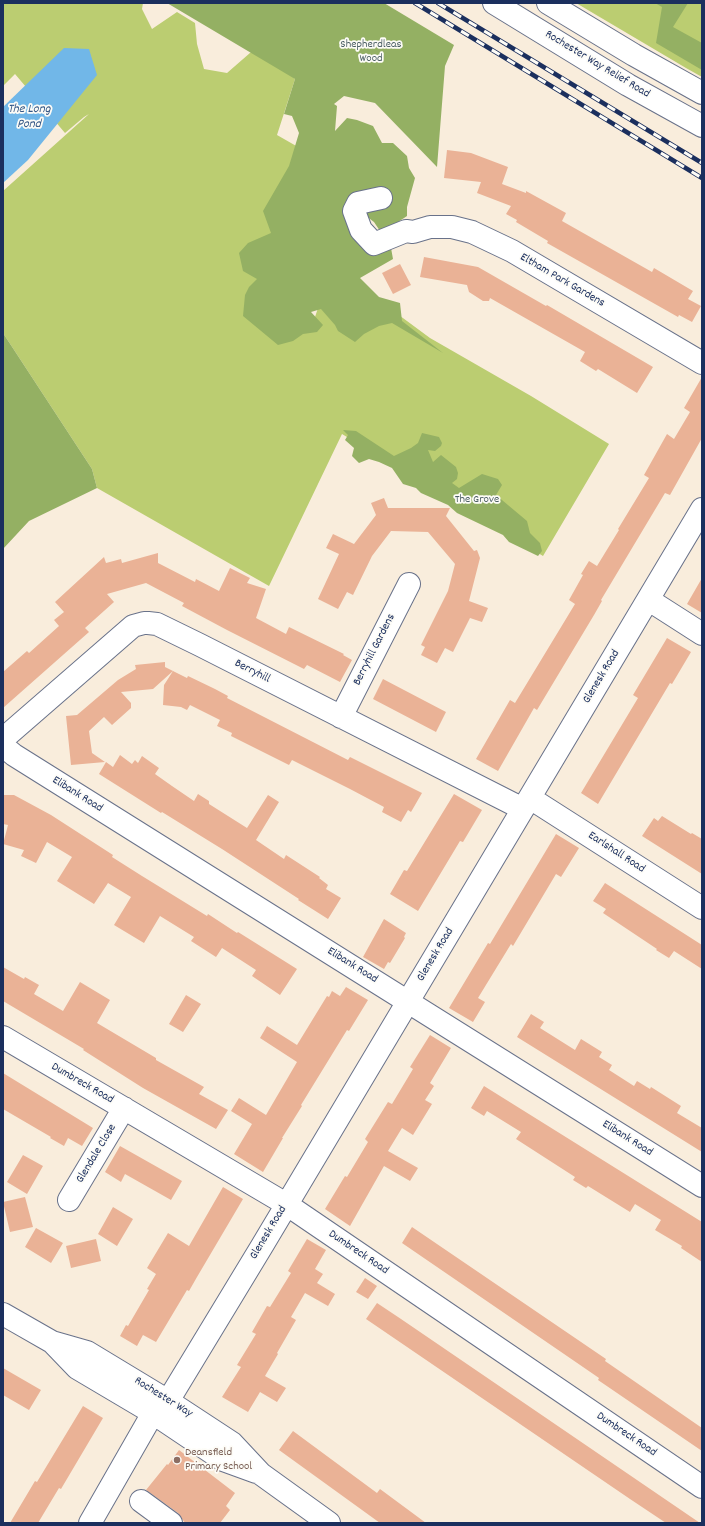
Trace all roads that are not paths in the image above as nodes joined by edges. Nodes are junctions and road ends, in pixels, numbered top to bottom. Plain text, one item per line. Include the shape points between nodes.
1 (494, 3) edge
2 (548, 3) edge
3 (702, 93) edge
4 (702, 126) edge
5 (381, 198) dead end
6 (702, 363) edge
7 (702, 509) edge
8 (409, 584) dead end
9 (649, 600) junction
10 (702, 634) edge
11 (341, 717) junction
12 (3, 739) edge
13 (3, 746) edge
14 (527, 803) junction
15 (702, 908) edge
16 (408, 1001) junction
17 (3, 1037) edge
18 (124, 1108) junction
19 (702, 1186) edge
20 (69, 1200) dead end
21 (286, 1204) junction
22 (3, 1314) edge
23 (160, 1407) junction
24 (702, 1487) edge
25 (141, 1502) dead end
26 (90, 1523) edge
27 (171, 1523) edge
28 (329, 1523) edge

1 - 4 main road, Rochester Way Relief Road via 628,85
2 - 3 main road
5 - 6 main road, Eltham Park Gardens via 358,203 354,211 361,230 374,244 406,231 413,232 430,227 439,226 472,232 512,251
7 - 9 main road, Glenesk Road
8 - 11 main road, Berryhill Gardens
9 - 10 main road
9 - 14 main road, Glenesk Road
11 - 12 main road, Berryhill via 157,624 144,623 133,626
11 - 14 main road, Berryhill
13 - 16 main road, Elibank Road
14 - 15 main road, Earlshall Road
14 - 16 main road, Glenesk Road
16 - 19 main road, Elibank Road
16 - 21 main road, Glenesk Road
17 - 18 main road, Dumbreck Road
18 - 20 main road, Glendale Close
18 - 21 main road, Dumbreck Road
21 - 23 main road, Glenesk Road
21 - 24 main road, Dumbreck Road
22 - 23 main road, Rochester Way via 52,1342 87,1352
23 - 26 main road, Glenesk Road
23 - 28 main road, Rochester Way via 232,1443 261,1474
25 - 27 main road

